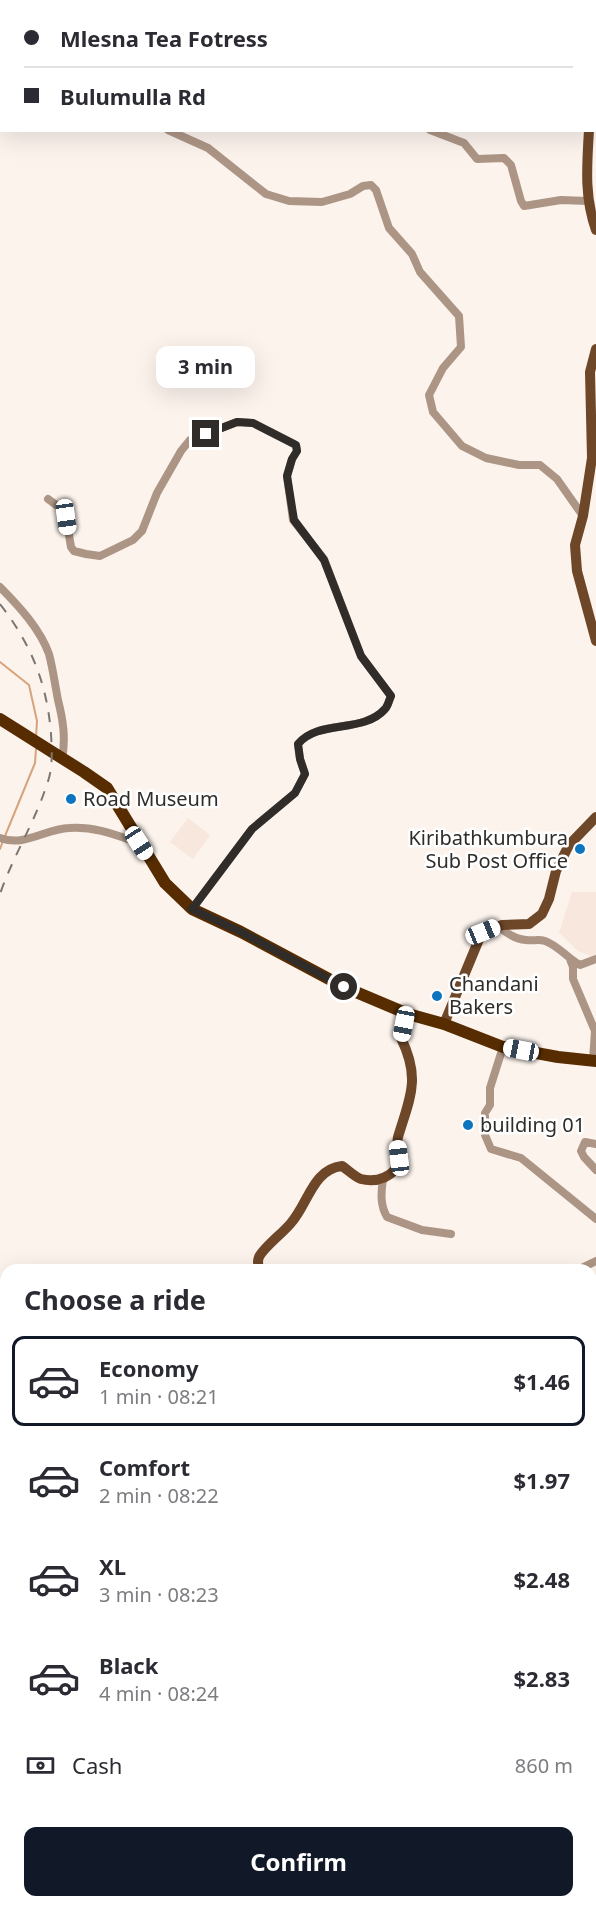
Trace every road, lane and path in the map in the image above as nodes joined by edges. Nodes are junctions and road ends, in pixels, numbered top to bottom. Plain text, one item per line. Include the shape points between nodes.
1 (172, 132) edge
2 (435, 132) edge
3 (589, 132) edge
4 (588, 201) junction
5 (596, 230) edge
6 (596, 349) edge
7 (48, 499) dead end
8 (583, 516) junction
9 (0, 587) edge
10 (596, 641) edge
11 (1, 723) edge
12 (62, 759) junction
13 (596, 817) edge
14 (4, 840) edge
15 (139, 843) junction
16 (192, 909) junction
17 (504, 925) junction
18 (596, 959) edge
19 (572, 963) junction
20 (408, 1014) junction
21 (444, 1024) junction
22 (503, 1047) junction
23 (594, 1061) edge
24 (596, 1144) edge
25 (596, 1170) edge
26 (382, 1179) junction
27 (596, 1219) edge
28 (452, 1234) dead end
29 (258, 1264) edge

1 - 8 street via 208,148 266,194 289,201 322,202 371,184 390,228 412,254 420,272 459,316 461,347 443,368 429,395 433,412 462,446 486,458 540,465 557,479
2 - 4 street via 464,143 477,159 504,158 511,165 524,206 561,200
3 - 4 main road
4 - 5 main road
6 - 8 main road via 590,372 592,458
7 - 16 street via 66,517 71,547 100,556 133,540 142,531 157,494 190,440 237,422 253,423 296,445 287,476 294,520 324,560 361,656 391,696 386,708 372,718 305,735 298,744 305,774 295,793 252,829
8 - 10 main road via 575,545 577,571
9 - 12 street via 26,617 48,653 64,727
11 - 12 highway
12 - 15 highway via 107,788
13 - 17 main road via 569,845 542,914 529,924
14 - 15 street via 23,841 68,828 101,830
15 - 16 highway via 165,883
16 - 20 highway via 344,987
17 - 19 street via 508,935 543,940 559,948
17 - 21 main road via 483,932
18 - 19 street via 580,965
19 - 23 street via 573,979 595,1031
20 - 21 highway
20 - 26 main road via 401,1038 411,1057 410,1101 397,1140 397,1166
21 - 22 highway
22 - 23 highway
22 - 27 street via 485,1113 485,1135 491,1149 521,1158
24 - 25 street via 585,1142 581,1151
26 - 28 street via 382,1209 387,1217 422,1230
26 - 29 main road via 359,1179 342,1166 332,1167 315,1183 293,1221 260,1255

